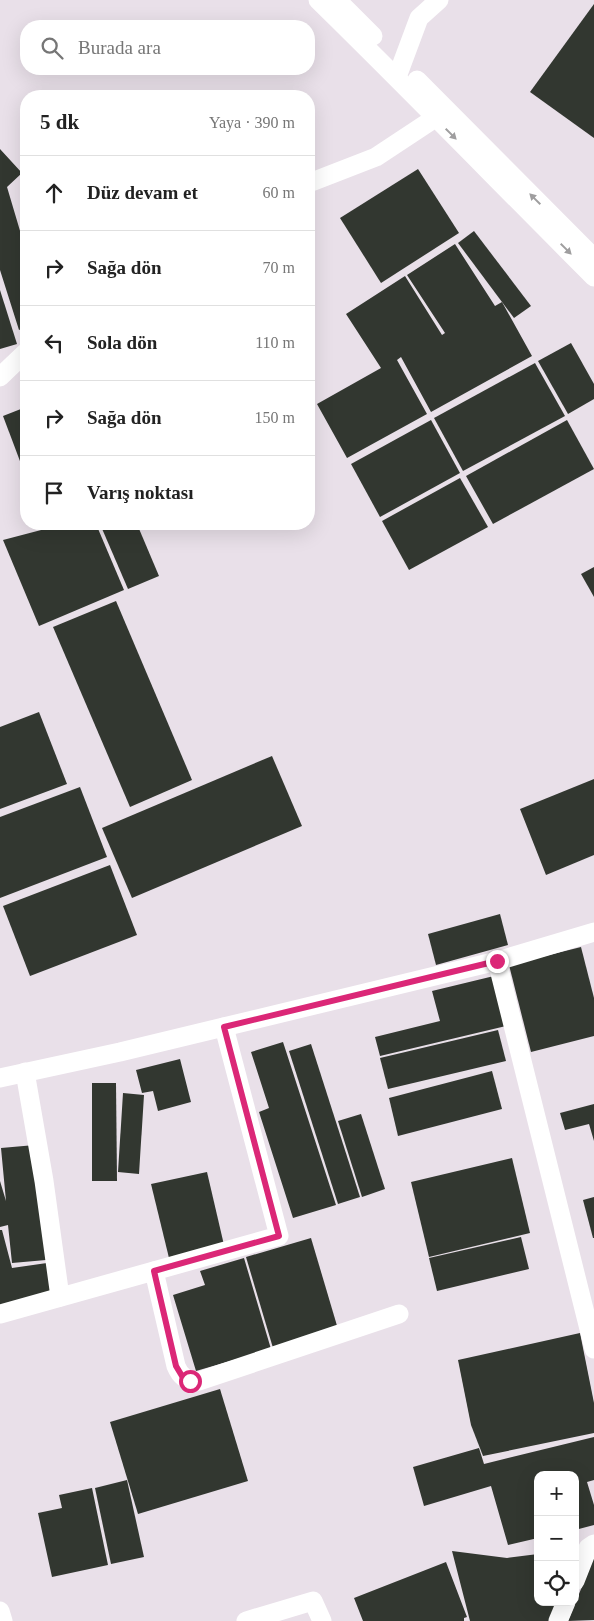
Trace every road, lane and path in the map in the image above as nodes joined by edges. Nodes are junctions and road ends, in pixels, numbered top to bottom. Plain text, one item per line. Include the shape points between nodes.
1 (318, 0) edge
2 (337, 0) edge
3 (439, 0) edge
4 (399, 70) junction
5 (436, 118) junction
6 (315, 181) edge
7 (594, 258) edge
8 (594, 277) edge
9 (20, 358) edge
10 (0, 377) edge
11 (594, 932) edge
12 (497, 961) junction
13 (224, 1027) junction
14 (25, 1072) junction
15 (0, 1078) edge
16 (154, 1271) junction
17 (60, 1297) junction
18 (0, 1314) edge
19 (399, 1314) dead end
20 (594, 1349) edge
21 (594, 1544) edge
22 (579, 1571) edge
23 (564, 1606) edge
24 (0, 1611) edge
25 (3, 1621) edge
26 (246, 1621) edge
27 (322, 1621) edge
28 (558, 1621) edge

1 - 4 street
2 - 4 street
3 - 4 street via 419,18
4 - 5 street
7 -> 4 street
5 - 6 street via 376,158
5 -> 8 street
9 - 10 street
11 - 12 street
12 - 13 street
12 - 20 street
13 - 14 street
13 - 16 street via 279,1236
14 - 15 street
14 - 17 street
16 - 17 street
16 - 19 street via 176,1366 190,1381 199,1381
17 - 18 street
21 - 22 street via 588,1548
23 - 28 street
24 - 25 street
26 - 27 street via 313,1601

